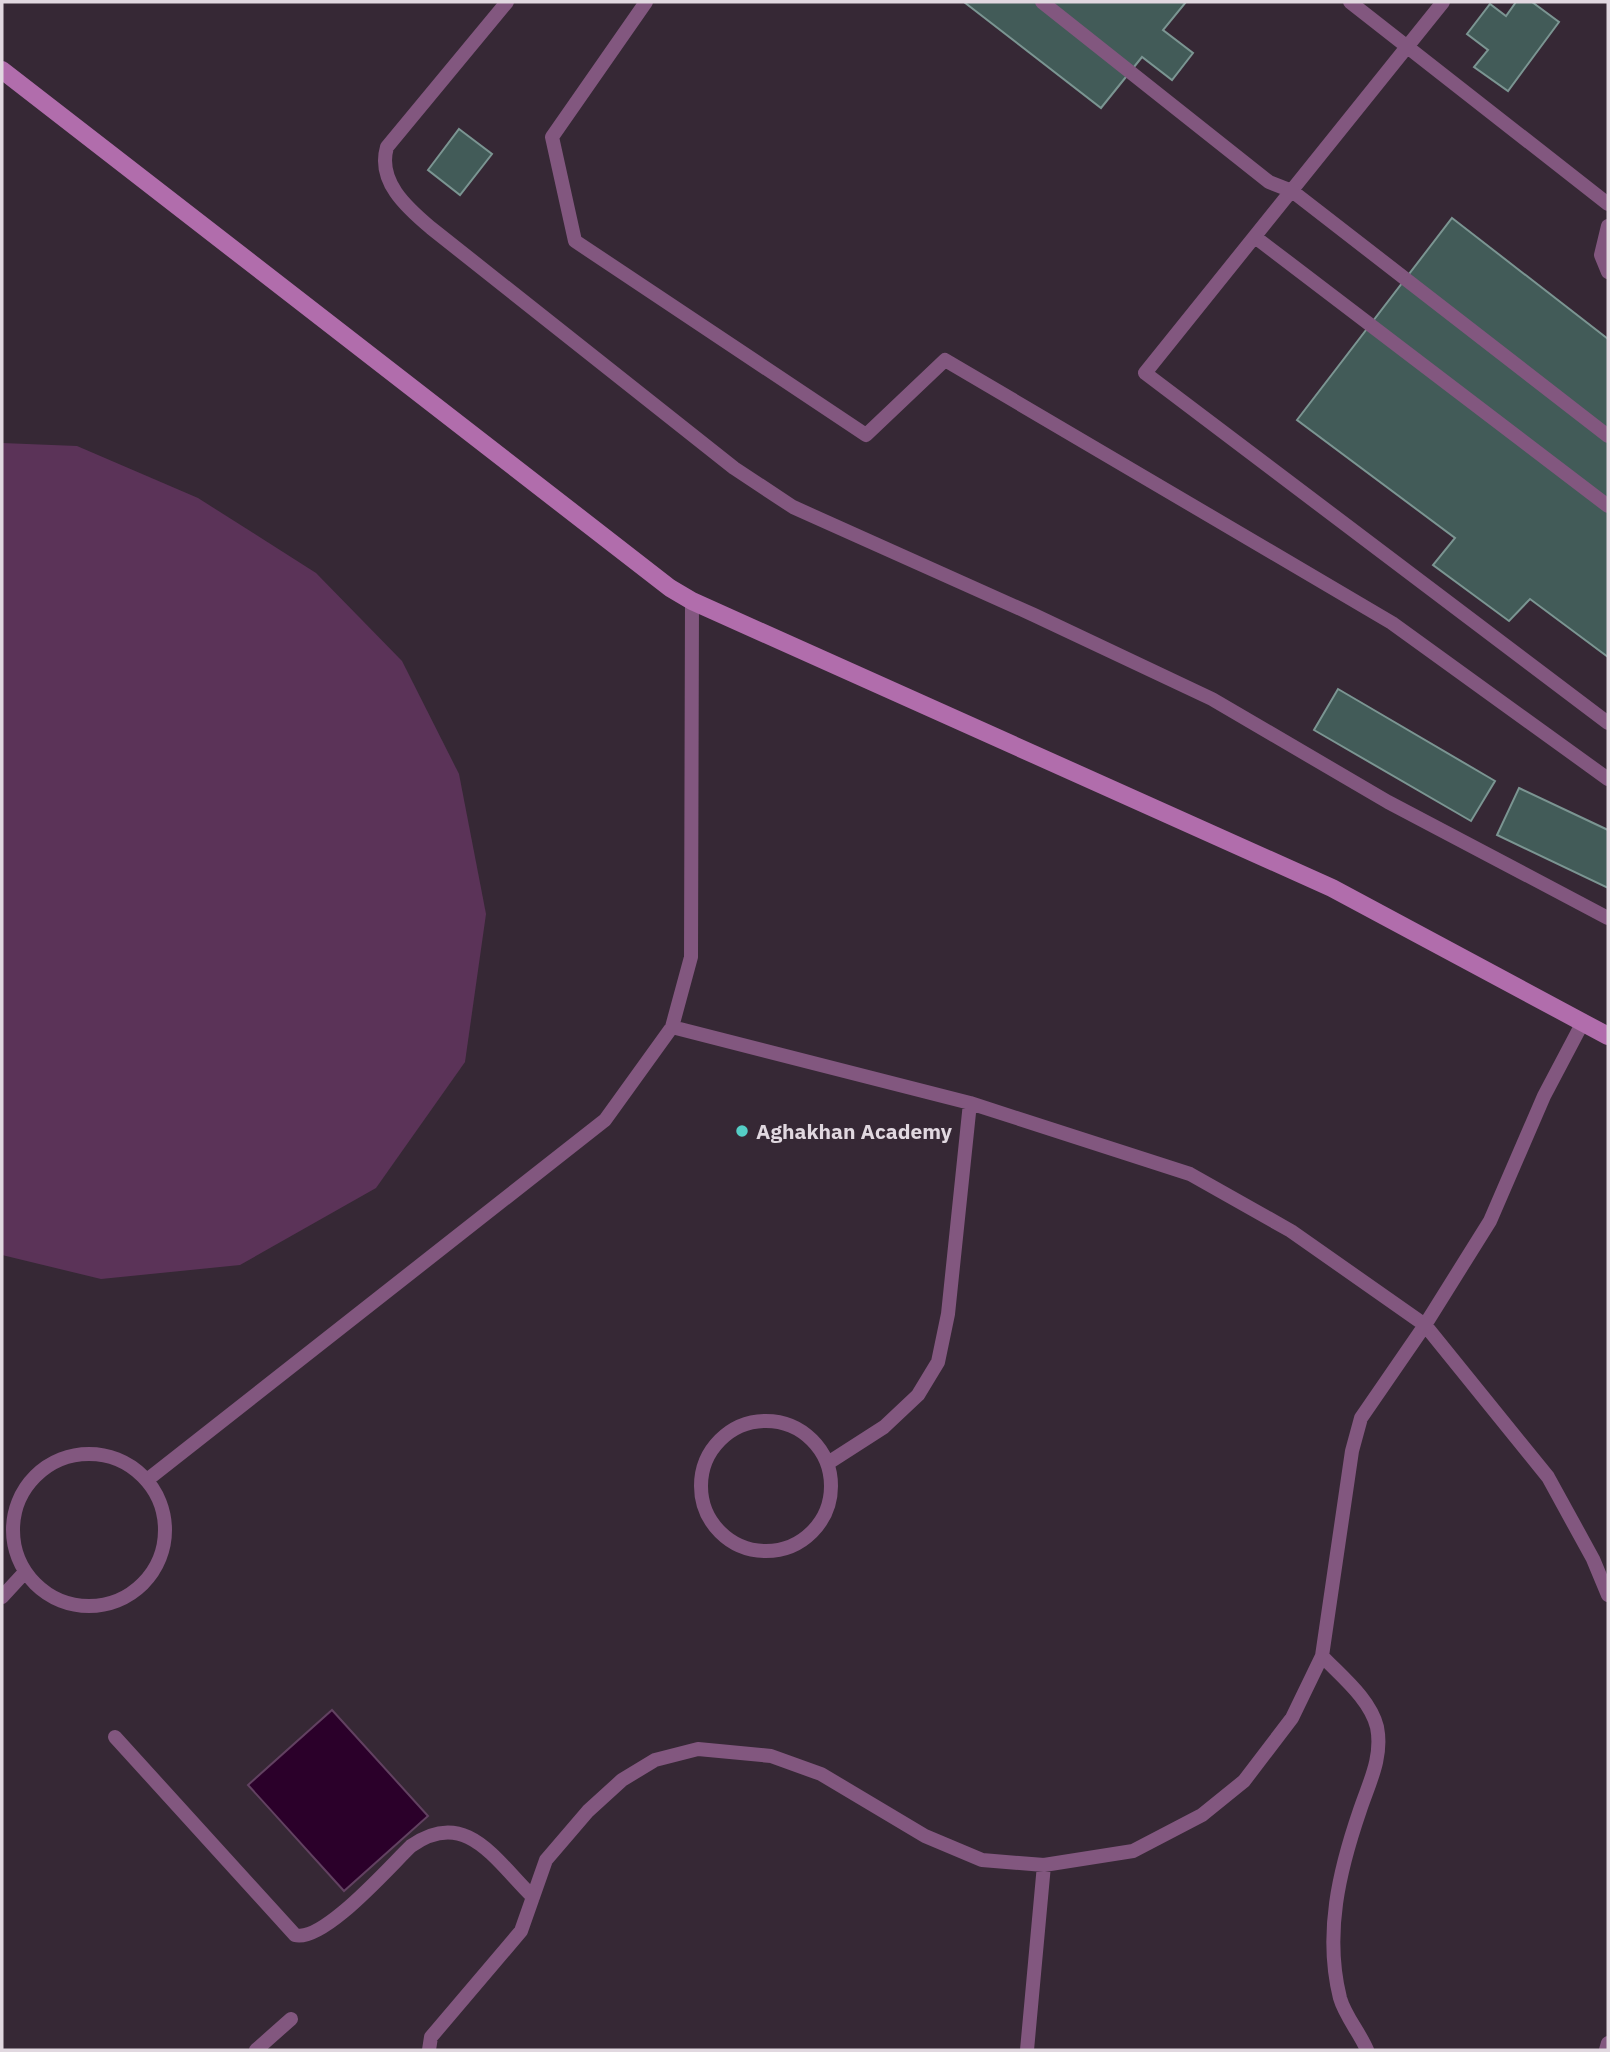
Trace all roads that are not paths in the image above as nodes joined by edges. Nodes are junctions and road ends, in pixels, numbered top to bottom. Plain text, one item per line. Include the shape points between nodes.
1 (507, 2) edge
2 (646, 2) edge
3 (1042, 2) edge
4 (1350, 2) edge
5 (1443, 2) edge
6 (1408, 48) junction
7 (2, 70) edge
8 (1292, 191) junction
9 (1608, 204) edge
10 (1608, 226) edge
11 (1255, 237) junction
12 (1608, 272) edge
13 (1608, 436) edge
14 (1608, 506) edge
15 (692, 601) junction
16 (1608, 723) edge
17 (1608, 779) edge
18 (1608, 918) edge
19 (1583, 1022) junction
20 (673, 1027) junction
21 (1608, 1036) edge
22 (970, 1103) junction
23 (1425, 1325) junction
24 (828, 1463) junction
25 (147, 1480) junction
26 (25, 1572) junction
27 (1608, 1595) edge
28 (2, 1597) edge
29 (1322, 1656) junction
30 (115, 1737) dead end
31 (1044, 1865) junction
32 (533, 1896) junction
33 (291, 2019) dead end
34 (1608, 2043) edge
35 (256, 2050) edge
36 (429, 2050) edge
37 (1027, 2050) edge
38 (1367, 2050) edge
39 (1606, 2050) edge

1 - 18 lane via 387,146 383,161 388,179 399,198 431,228 723,460 793,507 1212,699 1388,802
2 - 17 lane via 552,137 575,241 866,435 945,360 1392,622
3 - 8 lane via 1269,182
4 - 6 lane
5 - 6 lane
6 - 8 lane
6 - 9 lane
7 - 15 street
8 - 11 lane
8 - 13 lane
10 - 12 lane via 1601,255
11 - 14 lane
11 - 16 lane via 1145,373
15 - 19 street via 1332,888
15 - 20 lane via 691,957
19 - 21 street
19 - 23 lane via 1544,1096 1490,1221
20 - 22 lane
20 - 25 lane via 605,1120
22 - 23 lane via 1190,1174 1291,1231
22 - 24 lane via 938,1362 918,1395 884,1427
23 - 27 lane via 1548,1477
23 - 29 lane via 1361,1418 1352,1451
24 - 24 lane via 817,1443 799,1429 777,1421 754,1421 733,1429 715,1444 700,1487 704,1510 716,1529 734,1544 755,1552 778,1551 800,1543 817,1528 829,1508 832,1485
25 - 26 lane via 113,1458 93,1454 72,1456 36,1476 15,1512 16,1553
25 - 26 lane via 165,1517 165,1538 150,1576 135,1591 96,1606 76,1605 56,1599
26 - 28 lane
29 - 31 lane via 1292,1718 1244,1781 1202,1815 1133,1851
29 - 38 lane via 1367,1704 1377,1726 1376,1766 1345,1854 1332,1947 1340,2001
30 - 32 lane via 295,1935 304,1938 323,1929 411,1846 445,1830 468,1835
31 - 32 lane via 982,1860 925,1836 821,1773 771,1756 698,1749 655,1760 622,1780 546,1860
31 - 37 lane
32 - 36 lane via 521,1931 432,2037
33 - 35 lane
34 - 39 lane

